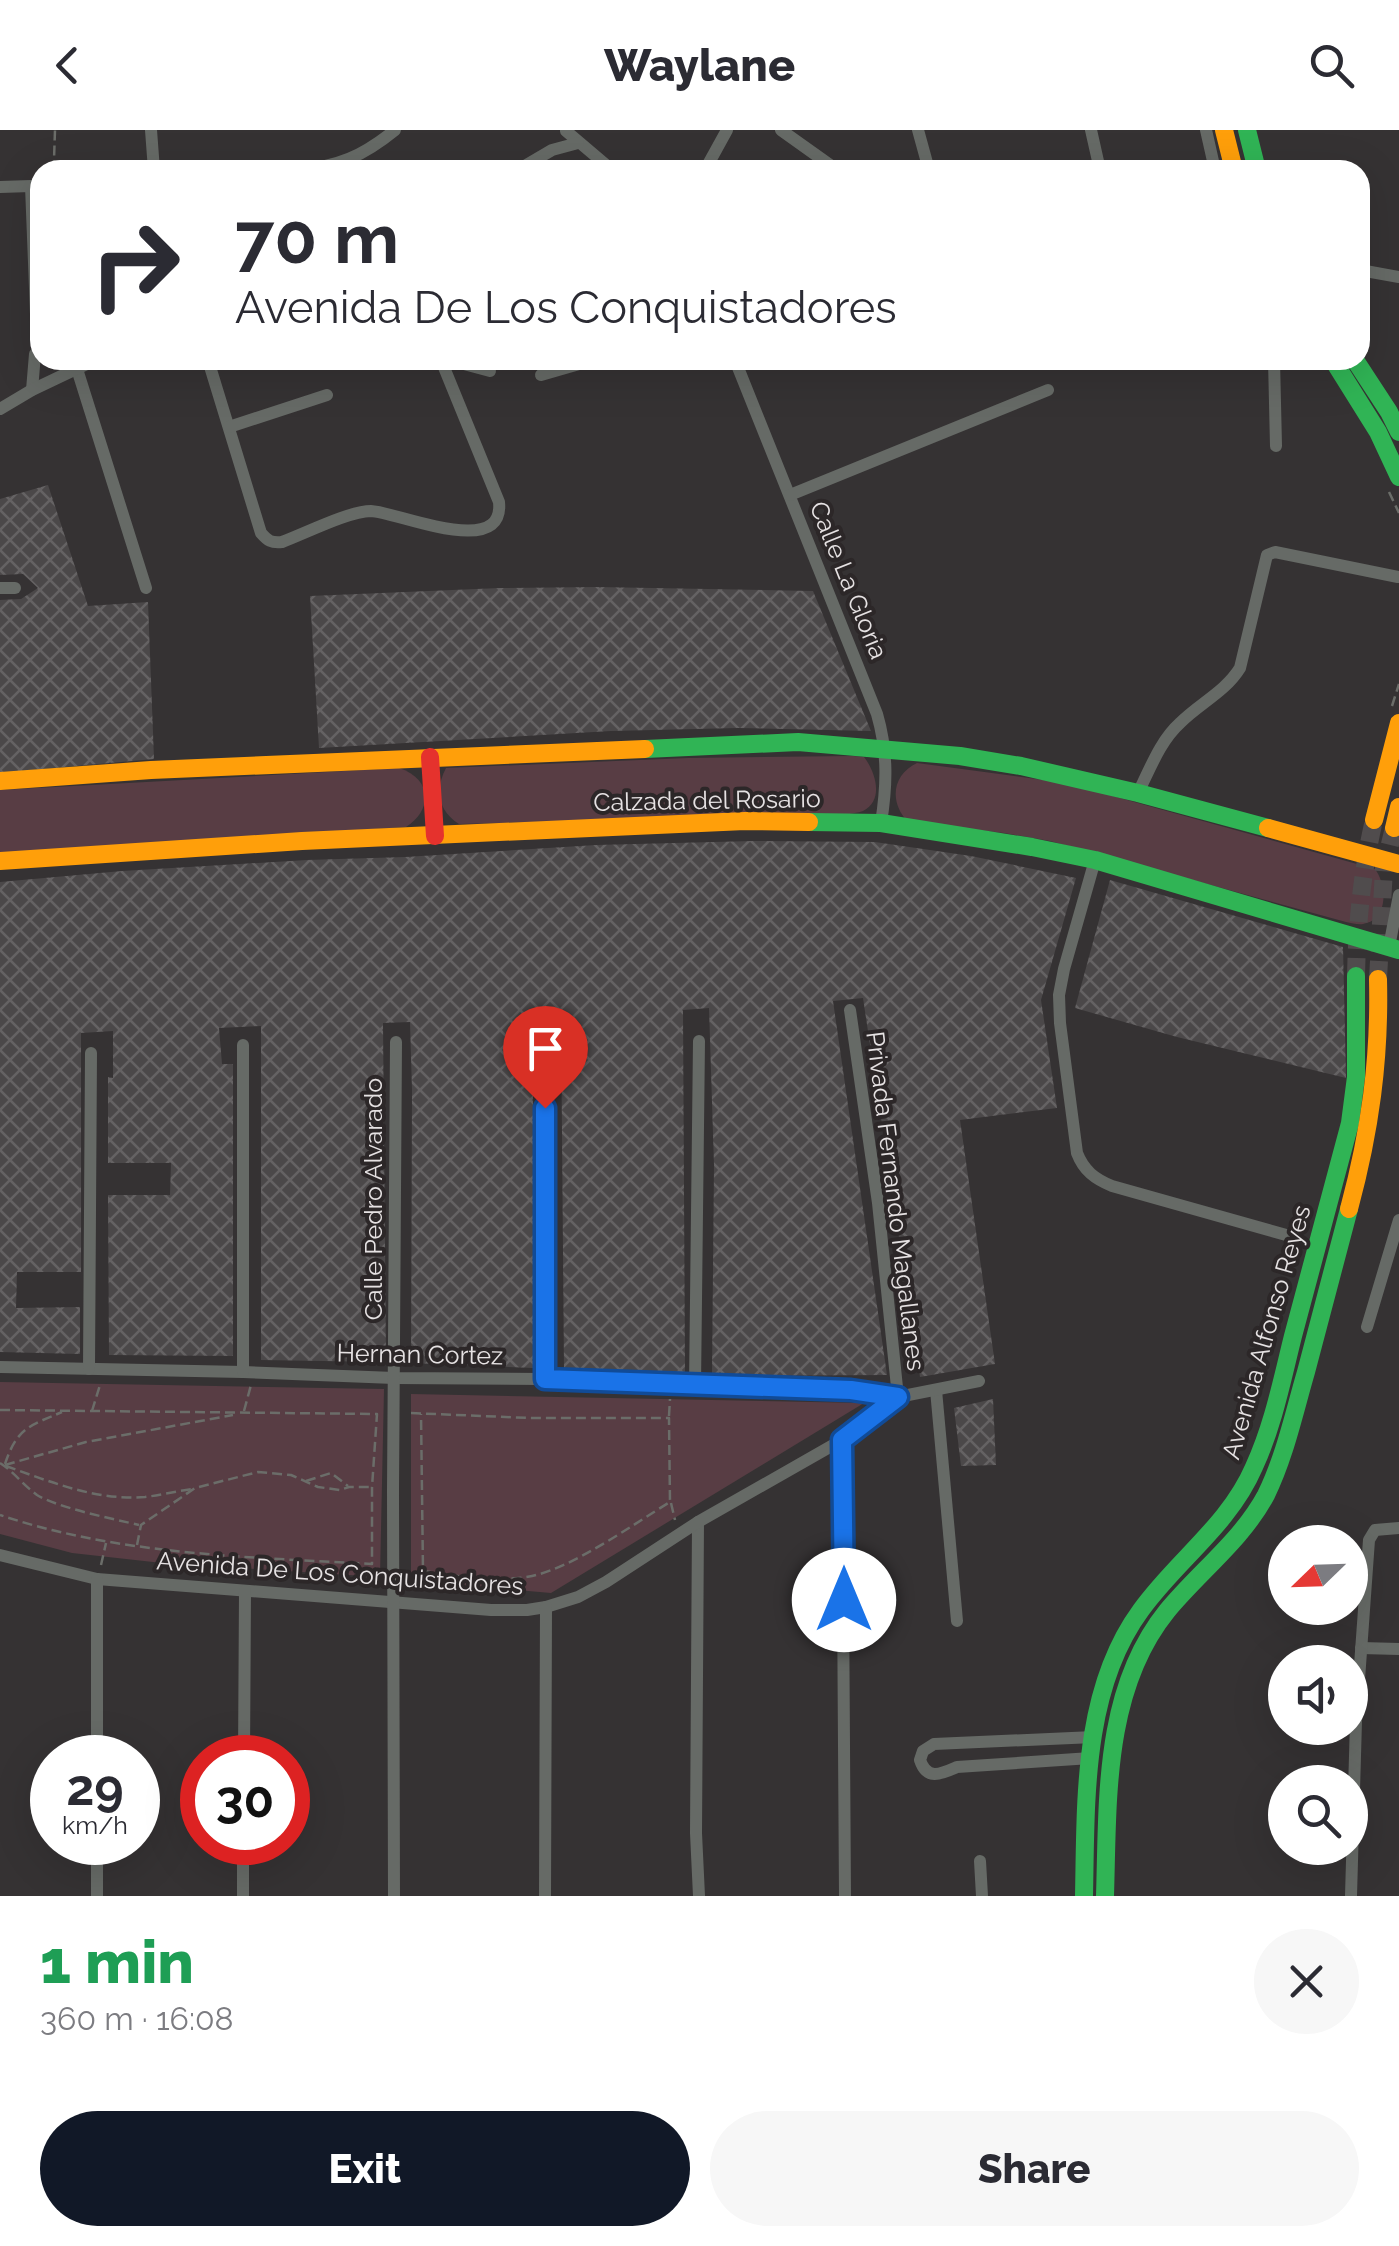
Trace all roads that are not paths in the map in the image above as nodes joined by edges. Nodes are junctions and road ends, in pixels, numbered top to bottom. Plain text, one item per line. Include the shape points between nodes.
1 (152, 130) edge
2 (395, 130) edge
3 (727, 130) edge
4 (781, 130) edge
5 (918, 130) edge
6 (1091, 130) edge
7 (1206, 130) edge
8 (1224, 130) edge
9 (1246, 130) edge
10 (566, 132) edge
11 (578, 143) junction
12 (154, 160) edge
13 (350, 160) edge
14 (535, 160) edge
15 (599, 160) edge
16 (711, 160) edge
17 (823, 160) edge
18 (926, 160) edge
19 (1098, 160) edge
20 (1213, 160) edge
21 (1232, 160) edge
22 (1254, 160) edge
23 (0, 186) edge
24 (30, 186) edge
25 (1370, 271) edge
26 (1398, 273) edge
27 (34, 370) edge
28 (77, 370) joint
29 (211, 370) edge
30 (449, 370) edge
31 (486, 370) edge
32 (558, 370) edge
33 (739, 370) edge
34 (1274, 370) edge
35 (1339, 370) edge
36 (1362, 370) edge
37 (490, 371) dead end
38 (541, 375) dead end
39 (32, 390) junction
40 (1048, 390) dead end
41 (327, 396) dead end
42 (0, 409) edge
43 (229, 426) junction
44 (1399, 432) edge
45 (1276, 446) dead end
46 (1399, 477) edge
47 (790, 495) junction
48 (1398, 577) edge
49 (0, 588) edge
50 (16, 588) dead end
51 (146, 588) dead end
52 (1399, 723) edge
53 (886, 751) junction
54 (430, 757) junction
55 (0, 781) edge
56 (1138, 793) junction
57 (1399, 808) edge
58 (1374, 820) tunnel mouth
59 (881, 824) junction
60 (1394, 828) tunnel mouth
61 (434, 836) junction
62 (1095, 860) junction
63 (0, 861) edge
64 (1399, 864) edge
65 (1399, 895) edge
66 (1394, 948) edge
67 (1356, 976) tunnel mouth
68 (1378, 978) tunnel mouth
69 (850, 1010) dead end
70 (545, 1030) dead end
71 (699, 1041) dead end
72 (396, 1042) dead end
73 (243, 1045) dead end
74 (92, 1053) dead end
75 (1399, 1220) edge
76 (1298, 1238) dead end
77 (1367, 1327) dead end
78 (0, 1368) edge
79 (89, 1369) junction
80 (249, 1372) junction
81 (394, 1378) junction
82 (545, 1379) junction
83 (980, 1381) dead end
84 (695, 1386) junction
85 (936, 1390) junction
86 (898, 1397) junction
87 (842, 1440) junction
88 (698, 1522) junction
89 (1399, 1528) edge
90 (0, 1555) edge
91 (98, 1579) junction
92 (244, 1591) junction
93 (394, 1602) junction
94 (546, 1607) junction
95 (957, 1621) dead end
96 (1361, 1645) edge
97 (1368, 1648) edge
98 (1399, 1649) edge
99 (97, 1735) edge
100 (244, 1735) edge
101 (1094, 1737) junction
102 (1357, 1745) edge
103 (1091, 1758) junction
104 (980, 1861) dead end
105 (97, 1865) edge
106 (244, 1865) edge
107 (97, 1896) edge
108 (243, 1896) edge
109 (394, 1896) edge
110 (545, 1896) edge
111 (699, 1896) edge
112 (846, 1896) edge
113 (982, 1896) edge
114 (1084, 1896) edge
115 (1106, 1896) edge
116 (1351, 1896) edge

1 - 12 street
2 - 13 street
3 - 16 street
4 - 17 street
5 - 18 street
6 - 19 street
7 - 20 street
8 - 21 street
9 - 22 street
10 - 11 street
11 - 14 street
11 - 15 street
23 - 24 street
25 - 26 street
27 - 39 street
28 - 39 street
28 - 51 street
29 - 43 street
30 - 43 street via 499,502 492,524 472,532 371,511 282,542 267,541
31 - 37 street
32 - 38 street
33 - 47 street, Calle La Gloria
34 - 45 street
35 - 46 street
36 - 44 street
39 - 42 street
40 - 47 street
41 - 43 street
47 - 53 street, Calle La Gloria via 869,690
48 - 56 street via 1271,553 1240,668 1179,723
49 - 50 street
52 - 58 street
53 - 54 street, Calzada del Rosario via 798,742
53 - 56 street, Calzada del Rosario via 1021,766
53 - 59 street, Calle La Gloria
54 - 55 street, Calzada del Rosario
54 - 61 street
56 - 64 street, Calzada del Rosario
57 - 60 street
59 - 61 street, Calzada del Rosario via 744,821
59 - 62 street, Calzada del Rosario
61 - 63 street, Calzada del Rosario
62 - 66 street, Calzada del Rosario
62 - 76 street via 1058,995 1081,1165 1112,1186
65 - 66 street
67 - 101 street, Avenida Alfonso Reyes via 1350,1122 1268,1432 1238,1499 1137,1615 1107,1681
68 - 115 street, Avenida Alfonso Reyes via 1371,1114 1284,1448 1256,1511 1154,1628 1132,1673 1114,1749
69 - 86 street, Privada Fernando Magallanes
70 - 82 street
71 - 84 street
72 - 81 street, Calle Pedro Alvarado
73 - 80 street
74 - 79 street
75 - 77 street
78 - 79 street, Hernan Cortez
79 - 80 street, Hernan Cortez
80 - 81 street, Hernan Cortez
81 - 82 street, Hernan Cortez
81 - 93 street, Calle Pedro Alvarado
82 - 84 street, Hernan Cortez
83 - 85 street, Avenida De Los Conquistadores
84 - 86 street, Hernan Cortez
85 - 86 street, Avenida De Los Conquistadores
85 - 95 street
86 - 87 street, Avenida De Los Conquistadores
87 - 88 street, Avenida De Los Conquistadores
87 - 112 street
88 - 94 street, Avenida De Los Conquistadores via 606,1582
88 - 111 street
89 - 96 street via 1376,1530 1369,1540
90 - 91 street, Avenida De Los Conquistadores
91 - 92 street, Avenida De Los Conquistadores
91 - 99 street
92 - 93 street, Avenida De Los Conquistadores
92 - 100 street
93 - 94 street, Avenida De Los Conquistadores
93 - 109 street, Calle Pedro Alvarado
94 - 110 street
97 - 98 street
101 - 103 street, Avenida Alfonso Reyes
101 - 103 street via 934,1744 920,1760 925,1771 938,1775 957,1767
102 - 116 street
103 - 114 street, Avenida Alfonso Reyes
104 - 113 street
105 - 107 street
106 - 108 street

